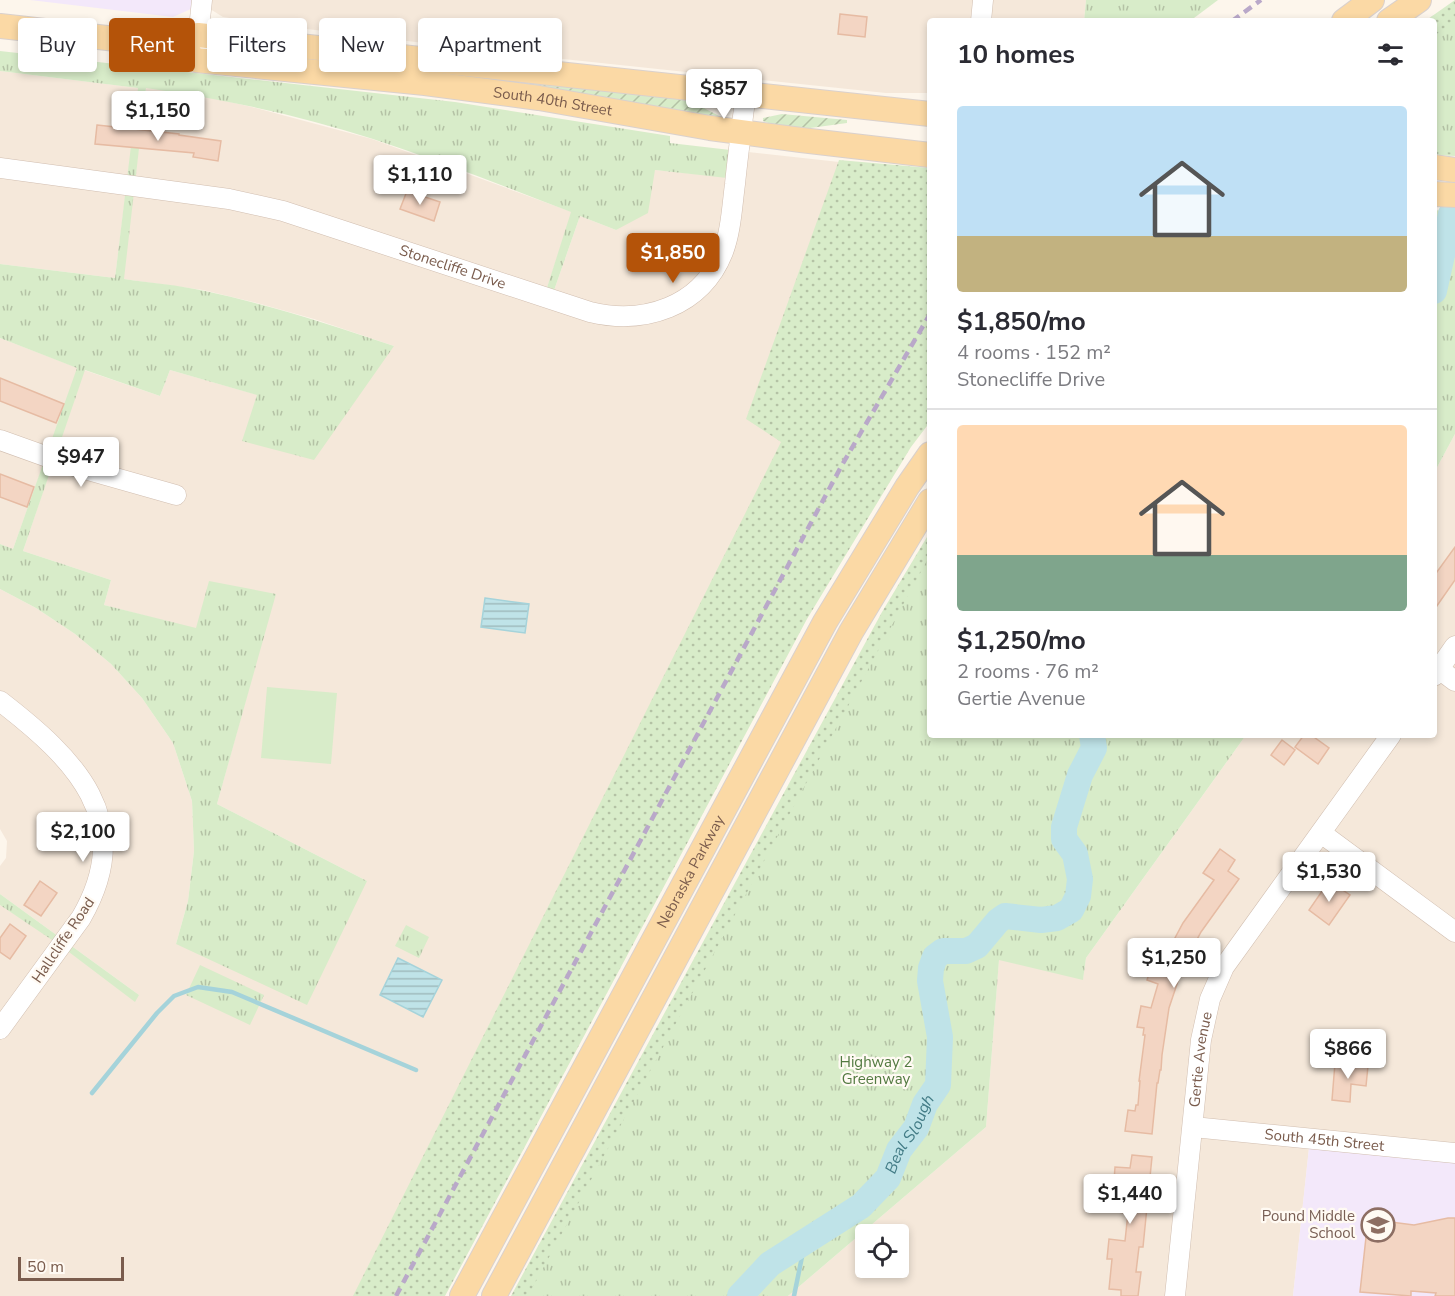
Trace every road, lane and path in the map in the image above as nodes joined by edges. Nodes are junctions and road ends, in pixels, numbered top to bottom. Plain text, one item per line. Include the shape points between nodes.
1 (202, 0) edge
2 (983, 0) edge
3 (1372, 0) edge
4 (1419, 0) edge
5 (981, 18) edge
6 (1348, 18) edge
7 (1393, 18) edge
8 (0, 26) edge
9 (195, 30) edge
10 (109, 38) edge
11 (195, 47) edge
12 (195, 48) edge
13 (746, 93) junction
14 (927, 114) edge
15 (741, 132) junction
16 (927, 154) edge
17 (1437, 167) edge
18 (0, 168) edge
19 (1455, 170) edge
20 (1437, 194) edge
21 (1455, 195) edge
22 (0, 440) edge
23 (927, 457) edge
24 (176, 495) dead end
25 (927, 506) edge
26 (1455, 646) edge
27 (1437, 671) edge
28 (1437, 672) edge
29 (1455, 681) edge
30 (0, 701) edge
31 (1389, 738) edge
32 (1320, 833) junction
33 (1455, 932) edge
34 (0, 1029) edge
35 (1193, 1127) junction
36 (1455, 1153) edge
37 (462, 1296) edge
38 (494, 1296) edge
39 (1175, 1296) edge

1 - 9 street
2 - 5 street
3 - 6 main road
4 - 7 main road
8 - 10 main road, South 40th Street
11 - 13 main road, South 40th Street
12 - 15 main road, South 40th Street
13 - 14 main road, South 40th Street
13 - 15 street, Stonecliffe Drive
15 - 16 main road, South 40th Street
15 - 18 street, Stonecliffe Drive via 723,254 697,289 676,304 660,312 626,318 590,312 283,211 229,199
17 - 19 main road
20 - 21 main road
22 - 24 street
23 - 37 main road, Nebraska Parkway via 825,622
25 - 38 main road, Nebraska Parkway via 851,632
26 - 27 street
28 - 29 street
30 - 34 street, Hallcliffe Road via 36,730 80,776 99,814 103,836 100,879 92,899
31 - 32 street, Gertie Avenue
32 - 33 street
32 - 35 street, Gertie Avenue via 1216,982 1203,1030
35 - 36 street, South 45th Street
35 - 39 street, Gertie Avenue

